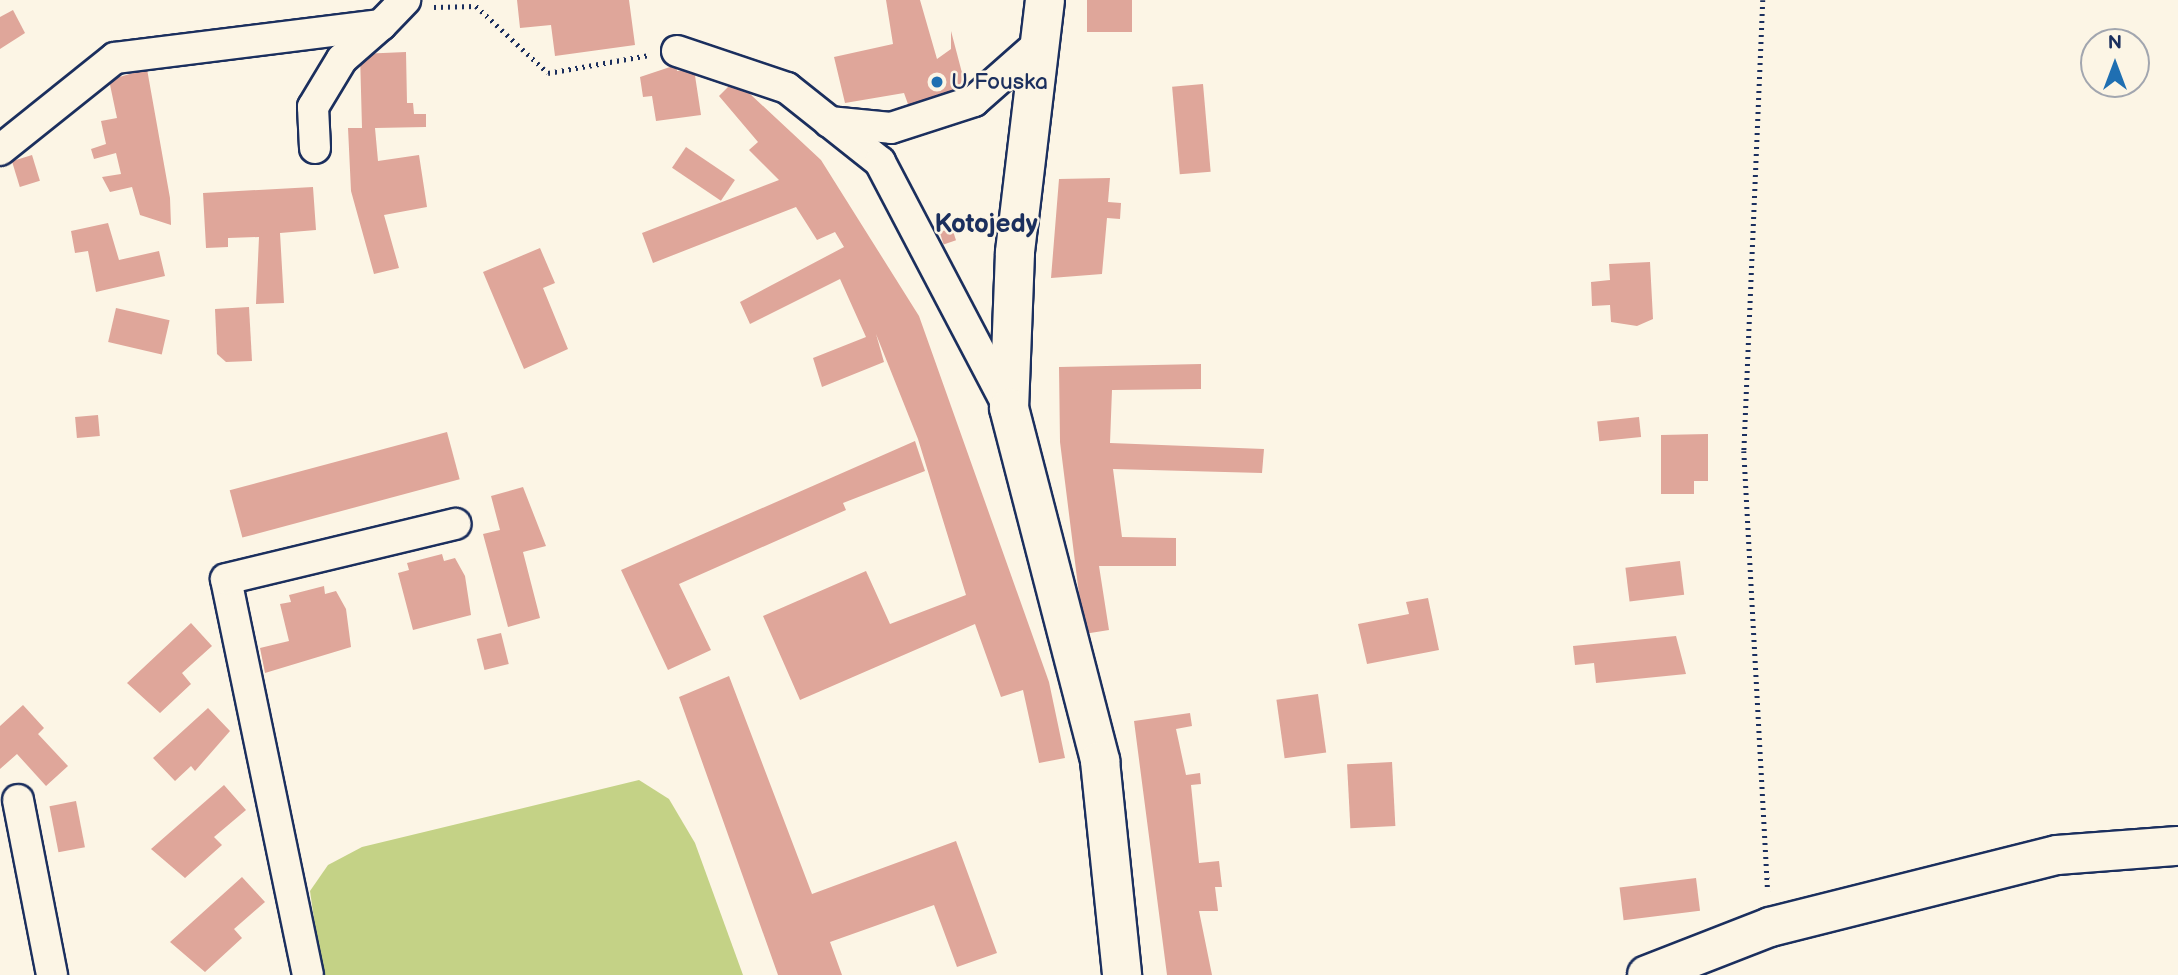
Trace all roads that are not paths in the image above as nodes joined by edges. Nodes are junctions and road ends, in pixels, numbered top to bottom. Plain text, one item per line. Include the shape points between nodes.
1 (1045, 0) edge
2 (395, 11) edge
3 (1042, 41) junction
4 (677, 51) road end
5 (829, 122) junction
6 (315, 148) dead end
7 (0, 150) edge
8 (1009, 408) junction
9 (455, 524) dead end
10 (18, 800) dead end
11 (2178, 846) edge
12 (52, 975) edge
13 (308, 975) edge
14 (1122, 975) edge
15 (1647, 975) edge

1 - 3 main road
2 - 6 street via 342,60 313,107
2 - 7 street via 115,58
3 - 5 street via 974,101 891,128
3 - 8 main road via 1015,253
4 - 5 street via 788,88
5 - 8 street via 880,162
8 - 14 main road via 1100,761
9 - 13 street via 226,579
10 - 12 street
11 - 15 main road via 2057,855 1770,927

